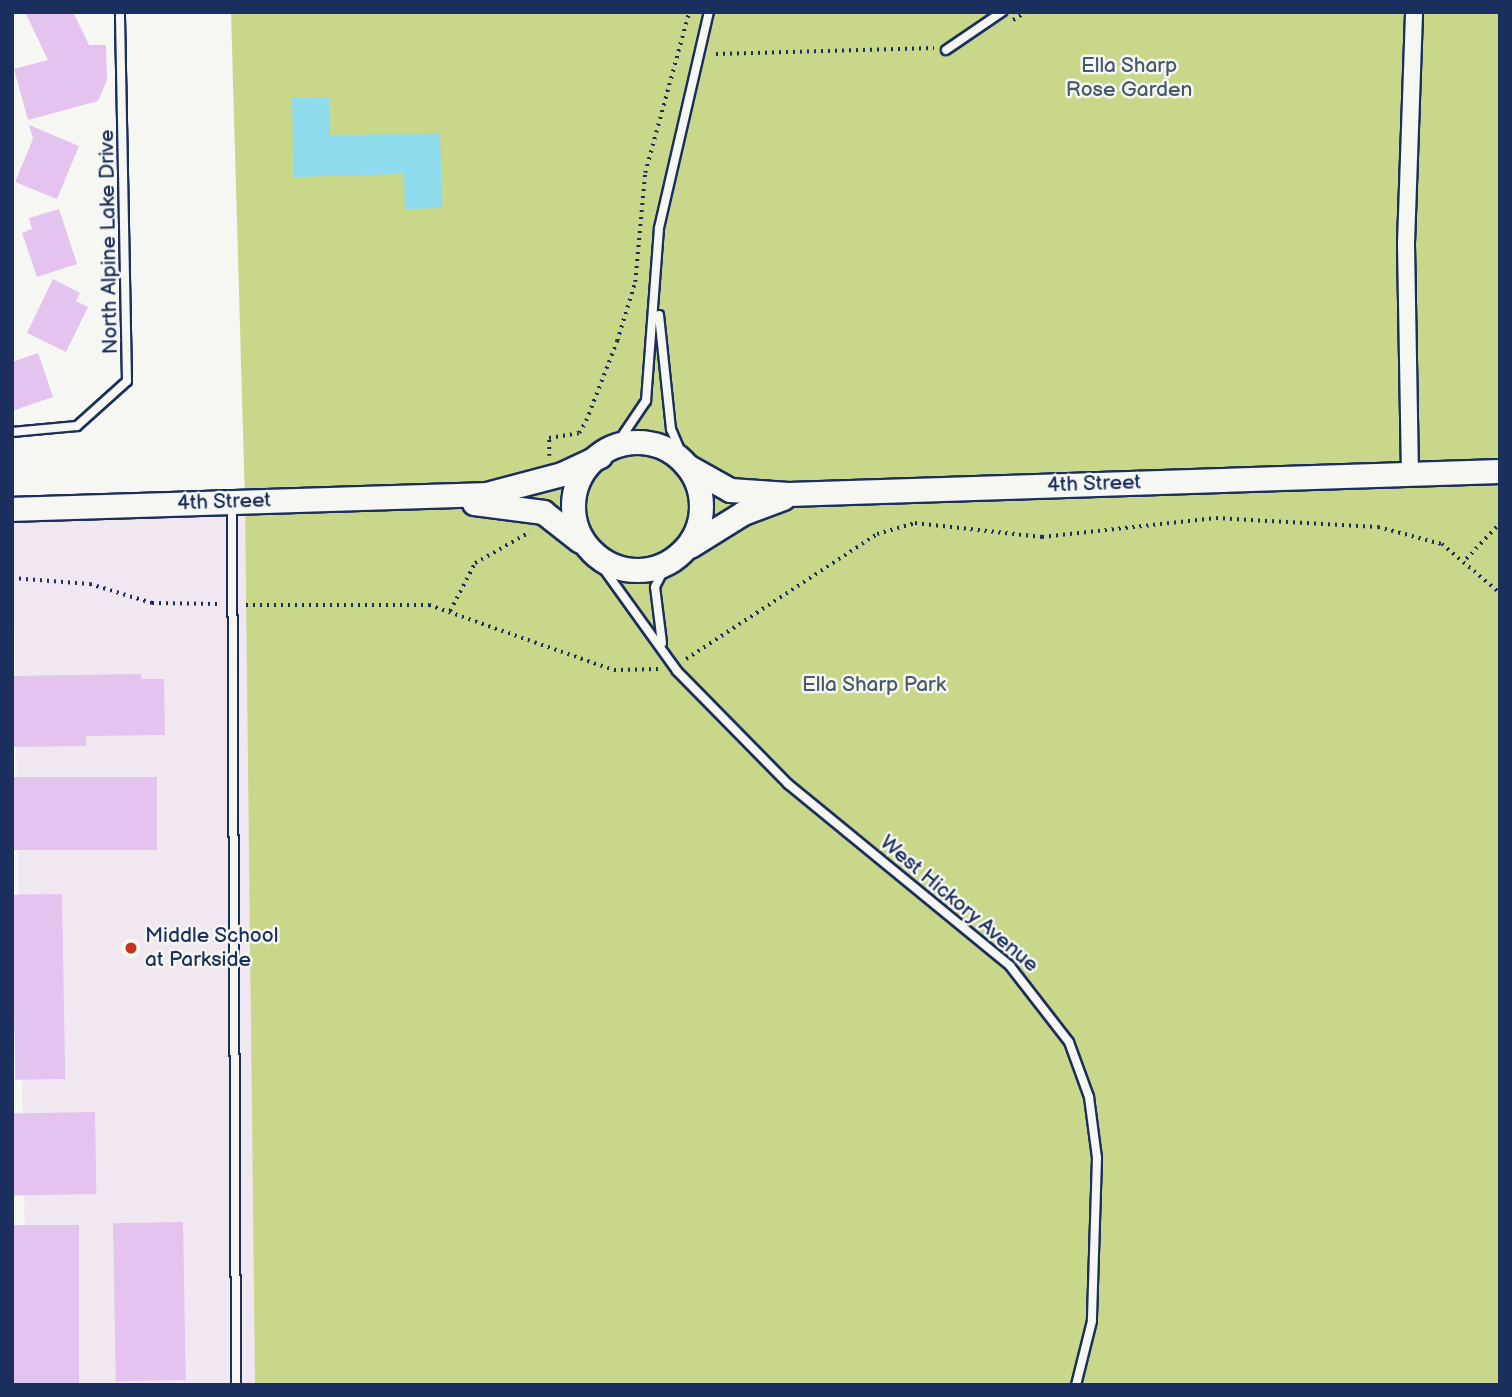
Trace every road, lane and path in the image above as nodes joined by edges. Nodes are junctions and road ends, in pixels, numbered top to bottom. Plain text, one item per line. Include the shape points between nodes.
1 (120, 12) edge
2 (689, 12) edge
3 (709, 12) edge
4 (1002, 12) edge
5 (1414, 12) edge
6 (930, 49) dead end
7 (946, 50) dead end
8 (678, 52) junction
9 (684, 54) dead end
10 (716, 54) dead end
11 (657, 295) junction
12 (12, 432) edge
13 (549, 438) dead end
14 (607, 452) junction
15 (686, 463) junction
16 (1500, 471) edge
17 (1399, 474) junction
18 (800, 494) junction
19 (436, 499) junction
20 (232, 500) junction
21 (12, 509) edge
22 (1500, 523) edge
23 (588, 549) junction
24 (674, 557) junction
25 (1466, 559) junction
26 (12, 578) edge
27 (1500, 593) edge
28 (233, 605) junction
29 (662, 643) junction
30 (686, 660) dead end
31 (660, 669) dead end
32 (236, 1385) edge
33 (1076, 1385) edge

1 - 12 lane, North Alpine Lake Drive via 127,381 77,426
2 - 8 path
3 - 11 lane via 667,173
4 - 7 lane
5 - 17 street
6 - 10 path
8 - 9 path
8 - 13 path via 645,173 635,282 617,341 579,433
11 - 14 lane via 646,401
11 - 15 lane via 671,429
14 - 15 street via 651,443
14 - 19 street, 4th Street via 504,491
14 - 23 street via 580,476 573,496 574,524
15 - 18 street, 4th Street via 730,490
15 - 24 street via 702,509 699,528
16 - 17 street, 4th Street
17 - 18 street, 4th Street
18 - 24 street, 4th Street via 743,513
19 - 20 street, 4th Street
19 - 23 street, 4th Street via 543,512
20 - 21 street, 4th Street
20 - 28 lane
22 - 25 path
23 - 24 street via 633,568
23 - 29 lane, West Hickory Avenue via 615,590
24 - 29 lane, West Hickory Avenue via 655,587
25 - 27 path
25 - 30 path via 1410,534 1296,519 1216,518 1042,537 915,523 877,534
26 - 28 path via 69,580 152,603
28 - 31 path via 429,606 614,670
28 - 32 lane
29 - 33 lane, West Hickory Avenue via 677,671 788,784 1010,966 1069,1042 1089,1097 1097,1158 1092,1321

